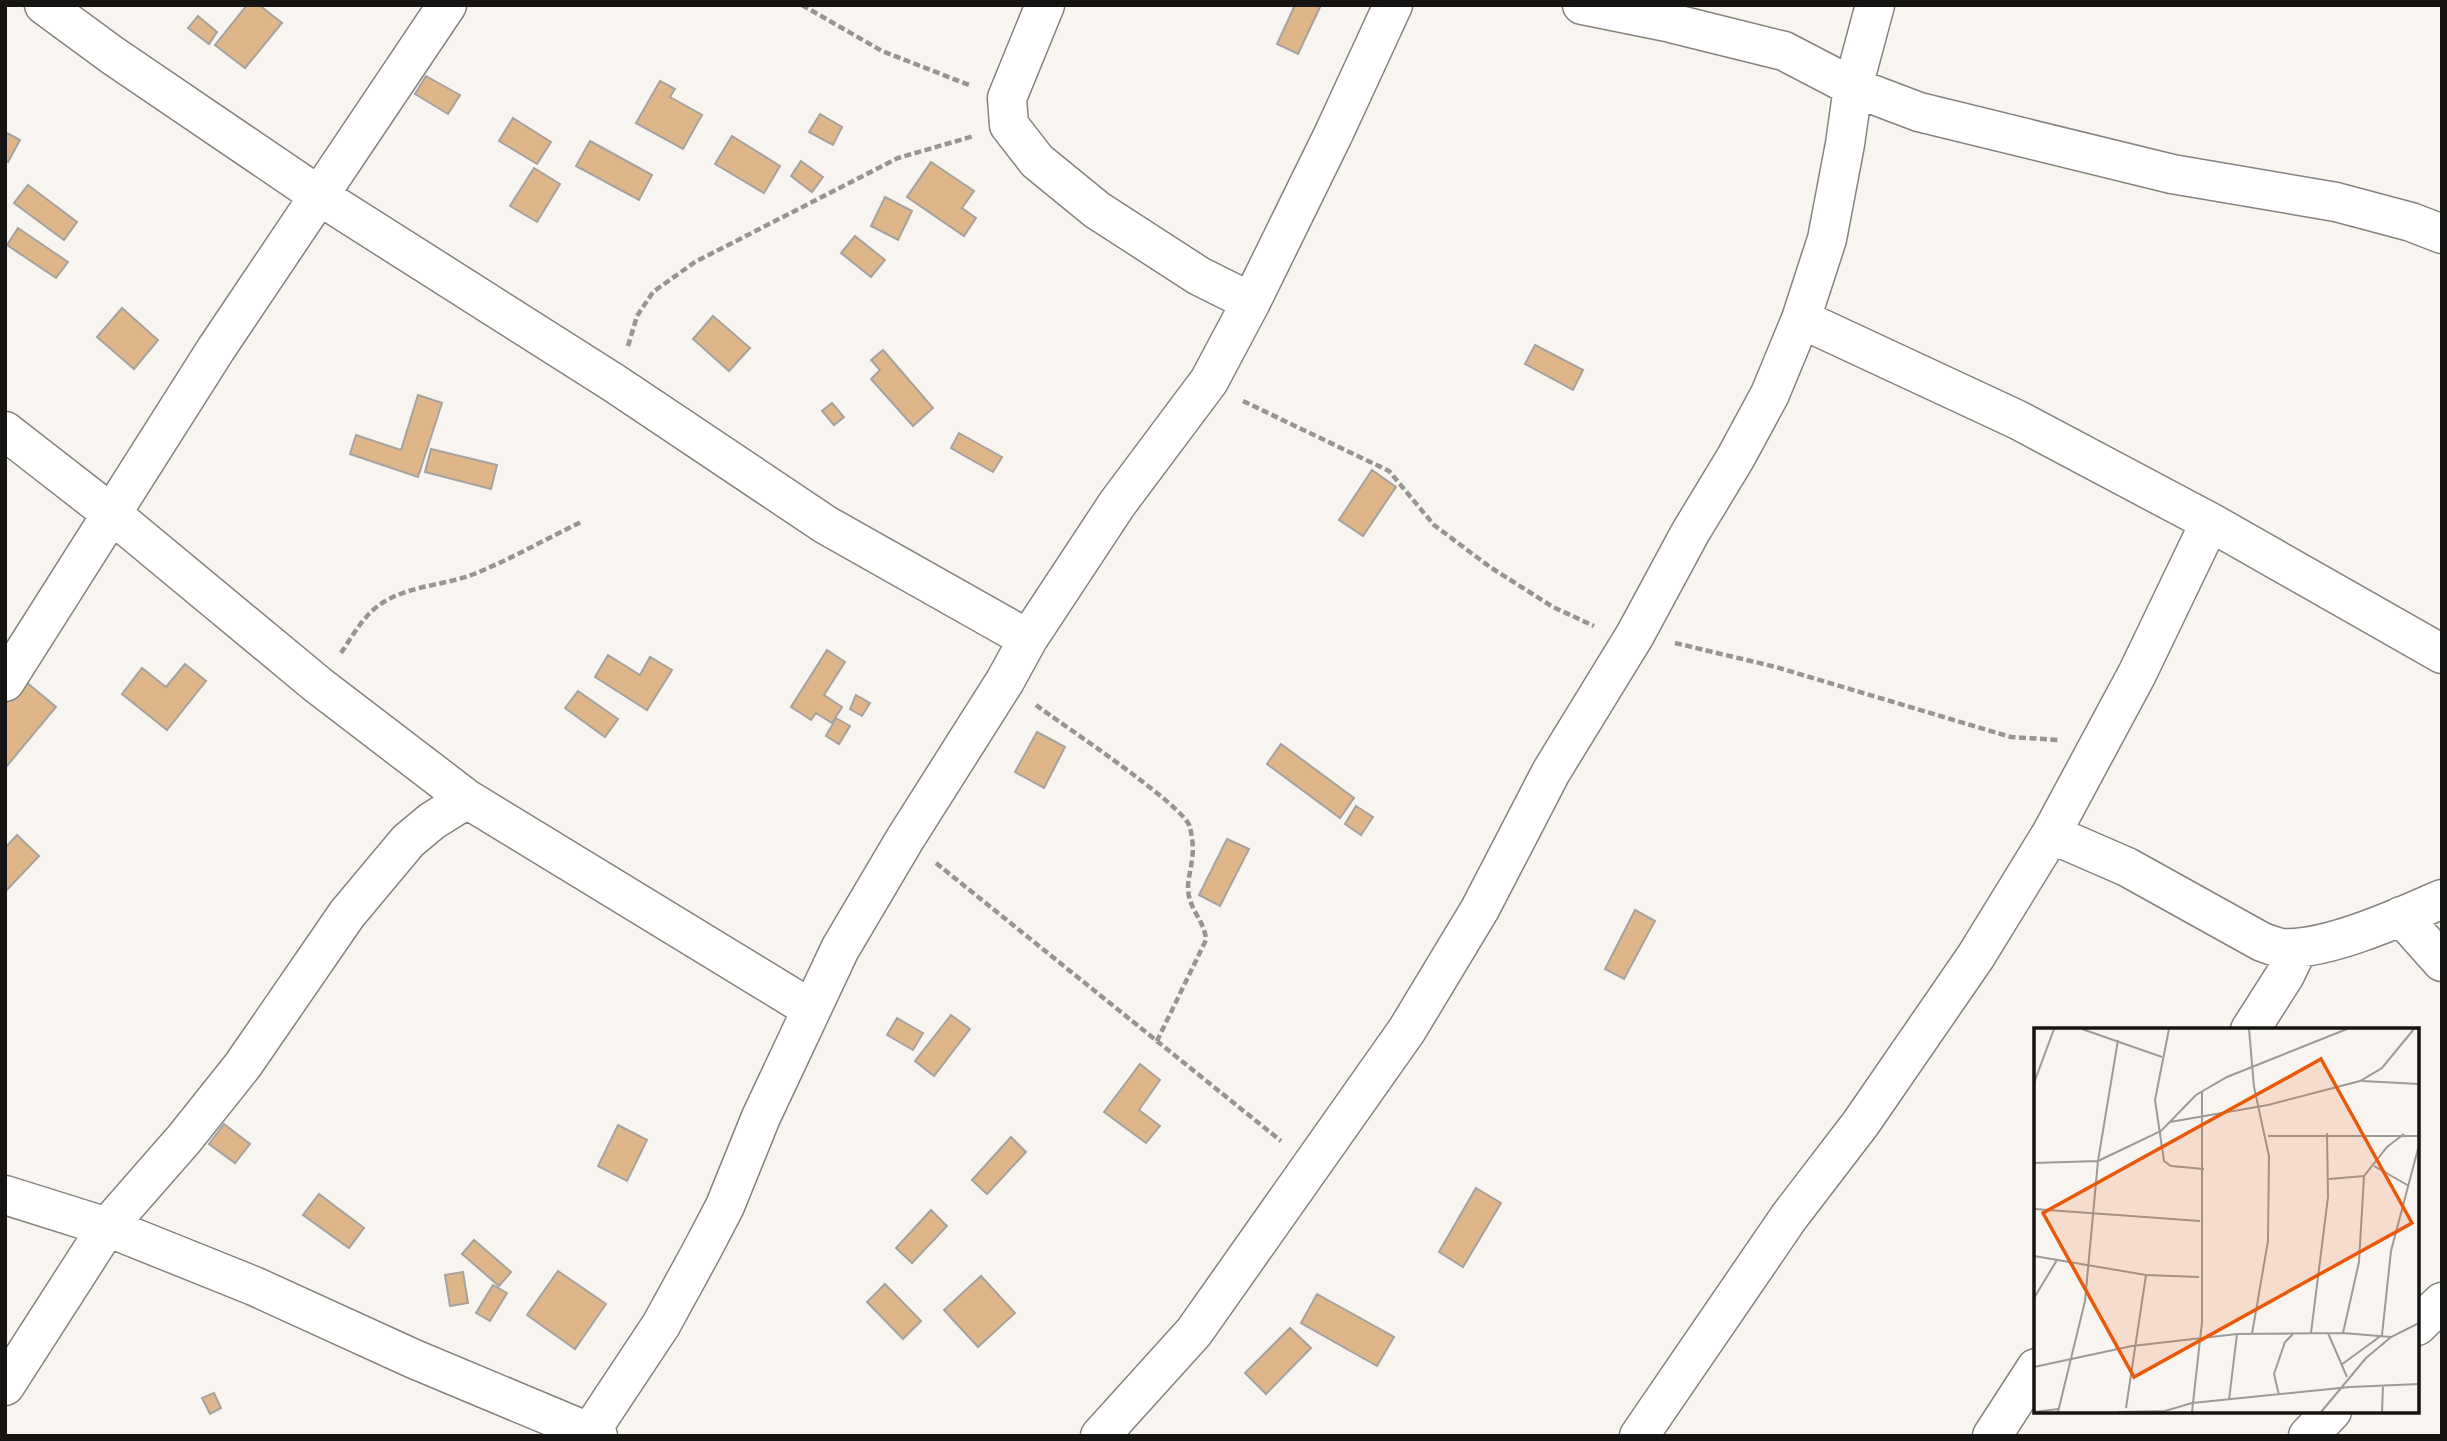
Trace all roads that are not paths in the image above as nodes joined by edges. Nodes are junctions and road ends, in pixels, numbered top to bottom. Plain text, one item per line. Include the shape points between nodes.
1 (44, 5) edge
2 (447, 5) edge
3 (1045, 5) edge
4 (1393, 5) edge
5 (1582, 5) edge
6 (1875, 5) edge
7 (1853, 87) junction
8 (318, 195) junction
9 (2442, 234) edge
10 (1251, 302) junction
11 (1801, 319) junction
12 (5, 431) edge
13 (113, 515) junction
14 (2210, 522) junction
15 (1028, 639) junction
16 (2442, 654) edge
17 (5, 682) edge
18 (467, 799) junction
19 (2051, 834) junction
20 (2442, 899) edge
21 (2401, 916) junction
22 (2298, 948) junction
23 (2442, 962) edge
24 (811, 1009) junction
25 (2251, 1028) edge
26 (5, 1195) edge
27 (107, 1227) junction
28 (2442, 1302) edge
29 (2419, 1324) edge
30 (2034, 1371) edge
31 (5, 1386) edge
32 (2330, 1413) edge
33 (591, 1435) edge
34 (1100, 1436) edge
35 (1639, 1436) edge
36 (1992, 1436) edge
37 (2308, 1436) edge

1 - 8 street
2 - 8 street
3 - 10 street via 1008,112 1037,161 1097,210 1199,276
4 - 10 street
5 - 7 street via 1784,51
6 - 7 street
7 - 9 street via 1919,112 2172,174 2336,201
7 - 11 street via 1827,239
8 - 13 street
8 - 15 street via 614,383 826,525
10 - 15 street via 1209,381 1117,504
11 - 14 street via 2018,421
11 - 34 street via 1770,394 1635,635 1550,772 1480,909 1407,1030 1194,1332
12 - 13 street
13 - 17 street
13 - 18 street via 318,685
14 - 16 street
14 - 19 street via 2137,674
15 - 24 street via 840,949
18 - 24 street
18 - 27 street via 408,841 383,870 234,1075
19 - 22 street via 2127,867 2262,942
19 - 35 street via 1976,956
20 - 21 street
21 - 22 street
21 - 23 street
22 - 25 street
24 - 33 street via 707,1241 661,1325
26 - 27 street
27 - 31 street
27 - 33 street via 254,1286
28 - 29 street
30 - 36 street
32 - 37 street

